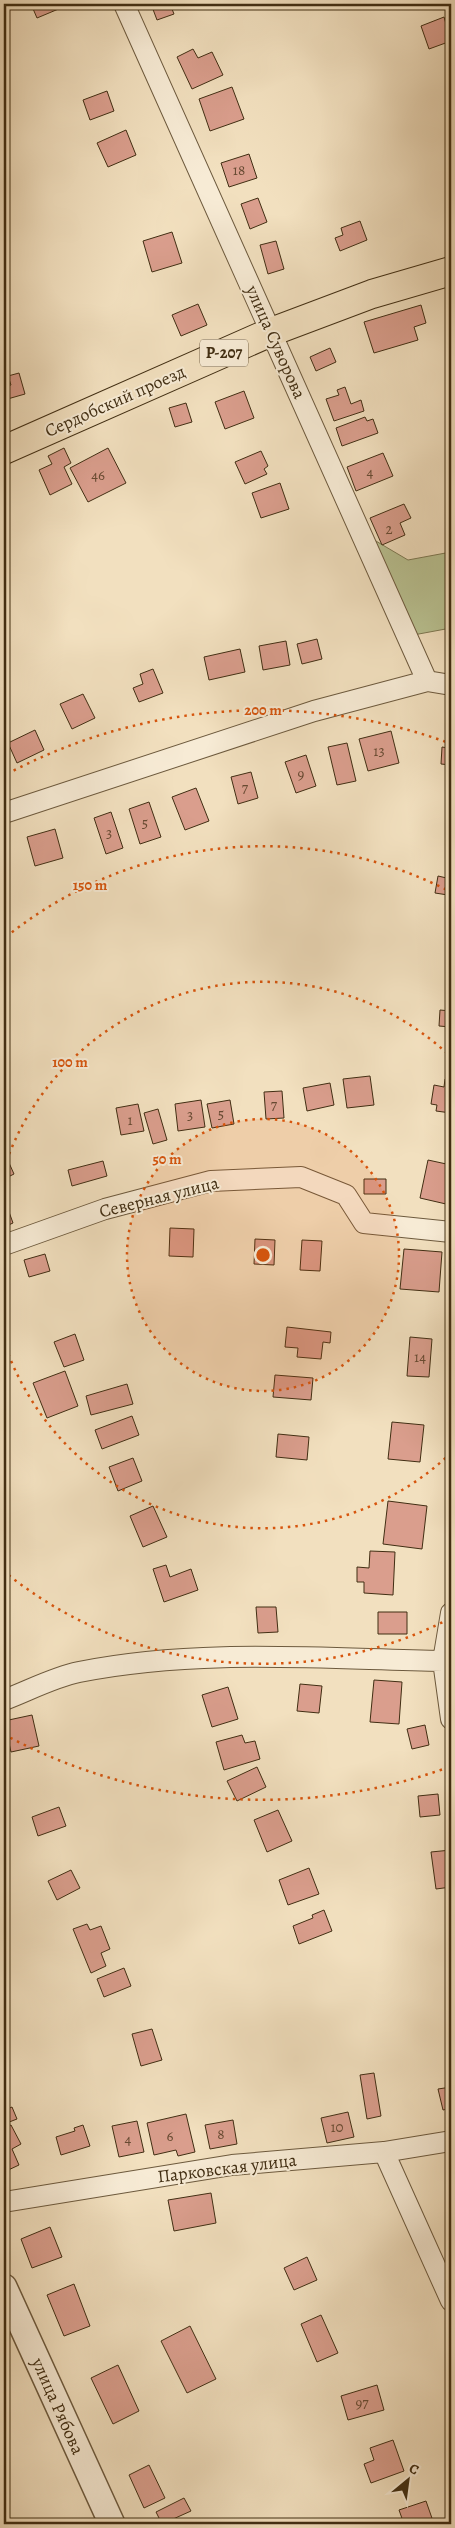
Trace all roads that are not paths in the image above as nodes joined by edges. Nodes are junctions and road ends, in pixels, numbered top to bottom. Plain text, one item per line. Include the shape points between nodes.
1 (124, 4) edge
2 (451, 271) edge
3 (271, 332) junction
4 (4, 450) edge
5 (427, 681) junction
6 (451, 685) edge
7 (4, 813) edge
8 (451, 1232) edge
9 (4, 1245) edge
10 (451, 1613) edge
11 (443, 1662) junction
12 (4, 1700) edge
13 (451, 1719) edge
14 (451, 2141) edge
15 (384, 2152) junction
16 (4, 2202) edge
17 (4, 2287) edge
18 (451, 2301) edge
19 (112, 2524) edge

1 - 3 street, улица Суворова
2 - 3 main road, Сердобский проезд / Р-207 via 372,294
3 - 4 main road, Сердобский проезд / Р-207
3 - 5 street, улица Суворова
5 - 6 street
5 - 7 street via 314,711
8 - 9 street, Северная улица via 364,1222 346,1195 301,1177 211,1181 105,1209
10 - 11 street
11 - 12 street via 246,1658 151,1661 77,1672
11 - 13 street
14 - 15 street, Парковская улица
15 - 16 street, Парковская улица via 232,2165
15 - 18 street
17 - 19 street, улица Рябова

